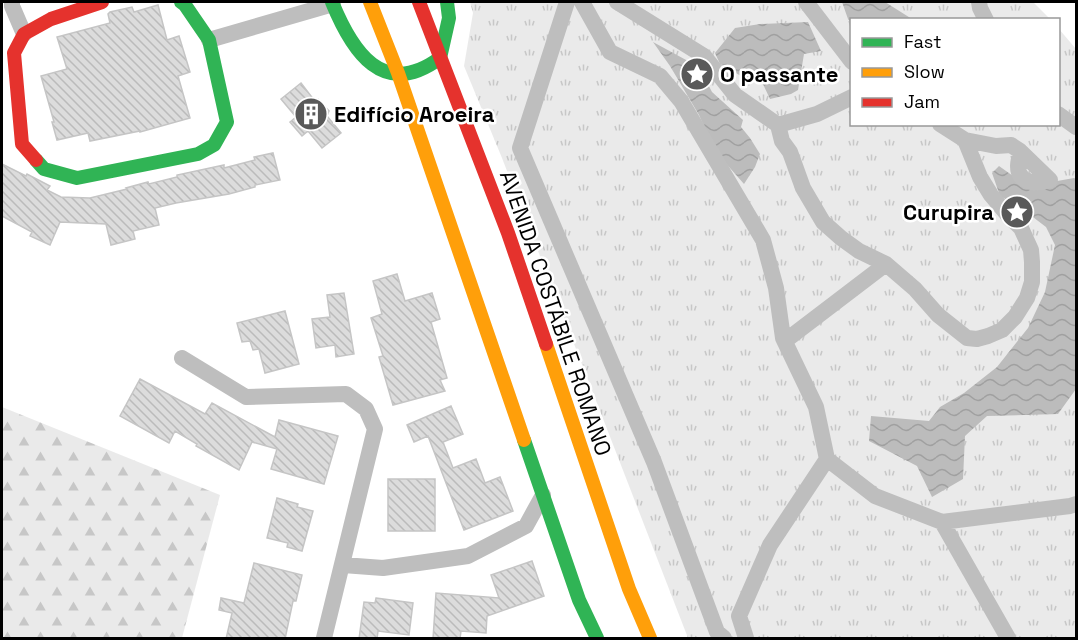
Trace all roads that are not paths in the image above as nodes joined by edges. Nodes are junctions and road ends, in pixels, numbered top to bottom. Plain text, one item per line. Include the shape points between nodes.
1 (12, 2) edge
2 (102, 2) edge
3 (181, 2) edge
4 (370, 2) edge
5 (419, 2) edge
6 (447, 2) edge
7 (567, 2) edge
8 (582, 2) edge
9 (617, 2) edge
10 (806, 2) edge
11 (979, 2) edge
12 (332, 3) edge
13 (985, 18) edge
14 (24, 34) junction
15 (209, 40) junction
16 (440, 58) junction
17 (850, 60) edge
18 (398, 73) junction
19 (850, 98) edge
20 (1060, 115) edge
21 (778, 125) junction
22 (943, 126) edge
23 (1077, 127) edge
24 (965, 140) junction
25 (1020, 151) dead end
26 (886, 264) junction
27 (785, 341) junction
28 (182, 358) dead end
29 (827, 459) junction
30 (543, 495) junction
31 (1077, 504) edge
32 (942, 522) junction
33 (526, 526) junction
34 (557, 532) junction
35 (343, 565) junction
36 (324, 639) edge
37 (597, 639) edge
38 (650, 639) edge
39 (724, 639) edge
40 (746, 639) edge
41 (1008, 639) edge

1 - 14 street
2 - 14 main road via 51,19
3 - 15 main road
4 - 18 main road
5 - 16 main road, AVENIDA COSTÁBILE ROMANO
6 - 16 main road via 449,18
7 - 39 street via 520,148 654,462 717,632
8 - 27 street via 610,52 660,76 681,101 763,240
9 - 21 street via 704,56 735,95
10 - 17 street
11 - 13 street
12 - 15 street
12 - 18 main road via 368,63
14 - 15 main road via 14,53 22,144 44,169 77,178 198,154 214,145 227,122
16 - 18 main road via 422,70
16 - 38 main road, AVENIDA COSTÁBILE ROMANO via 508,233 629,589
18 - 30 main road
19 - 21 street via 817,114
20 - 23 street
21 - 26 street via 803,188 823,222 859,250
22 - 24 street
24 - 25 street via 1011,145
24 - 26 street via 991,195 1022,228 1031,250 1032,282 1027,298 1002,330 978,339 967,338
26 - 27 street
27 - 29 street via 816,407
28 - 35 street via 246,397 346,394 366,409 375,429
29 - 32 street via 875,496
29 - 40 street via 770,545 739,616
30 - 33 street
30 - 34 main road
31 - 32 street
32 - 41 street
33 - 34 street
33 - 35 street via 468,556 383,568
34 - 37 main road via 579,600
35 - 36 street

